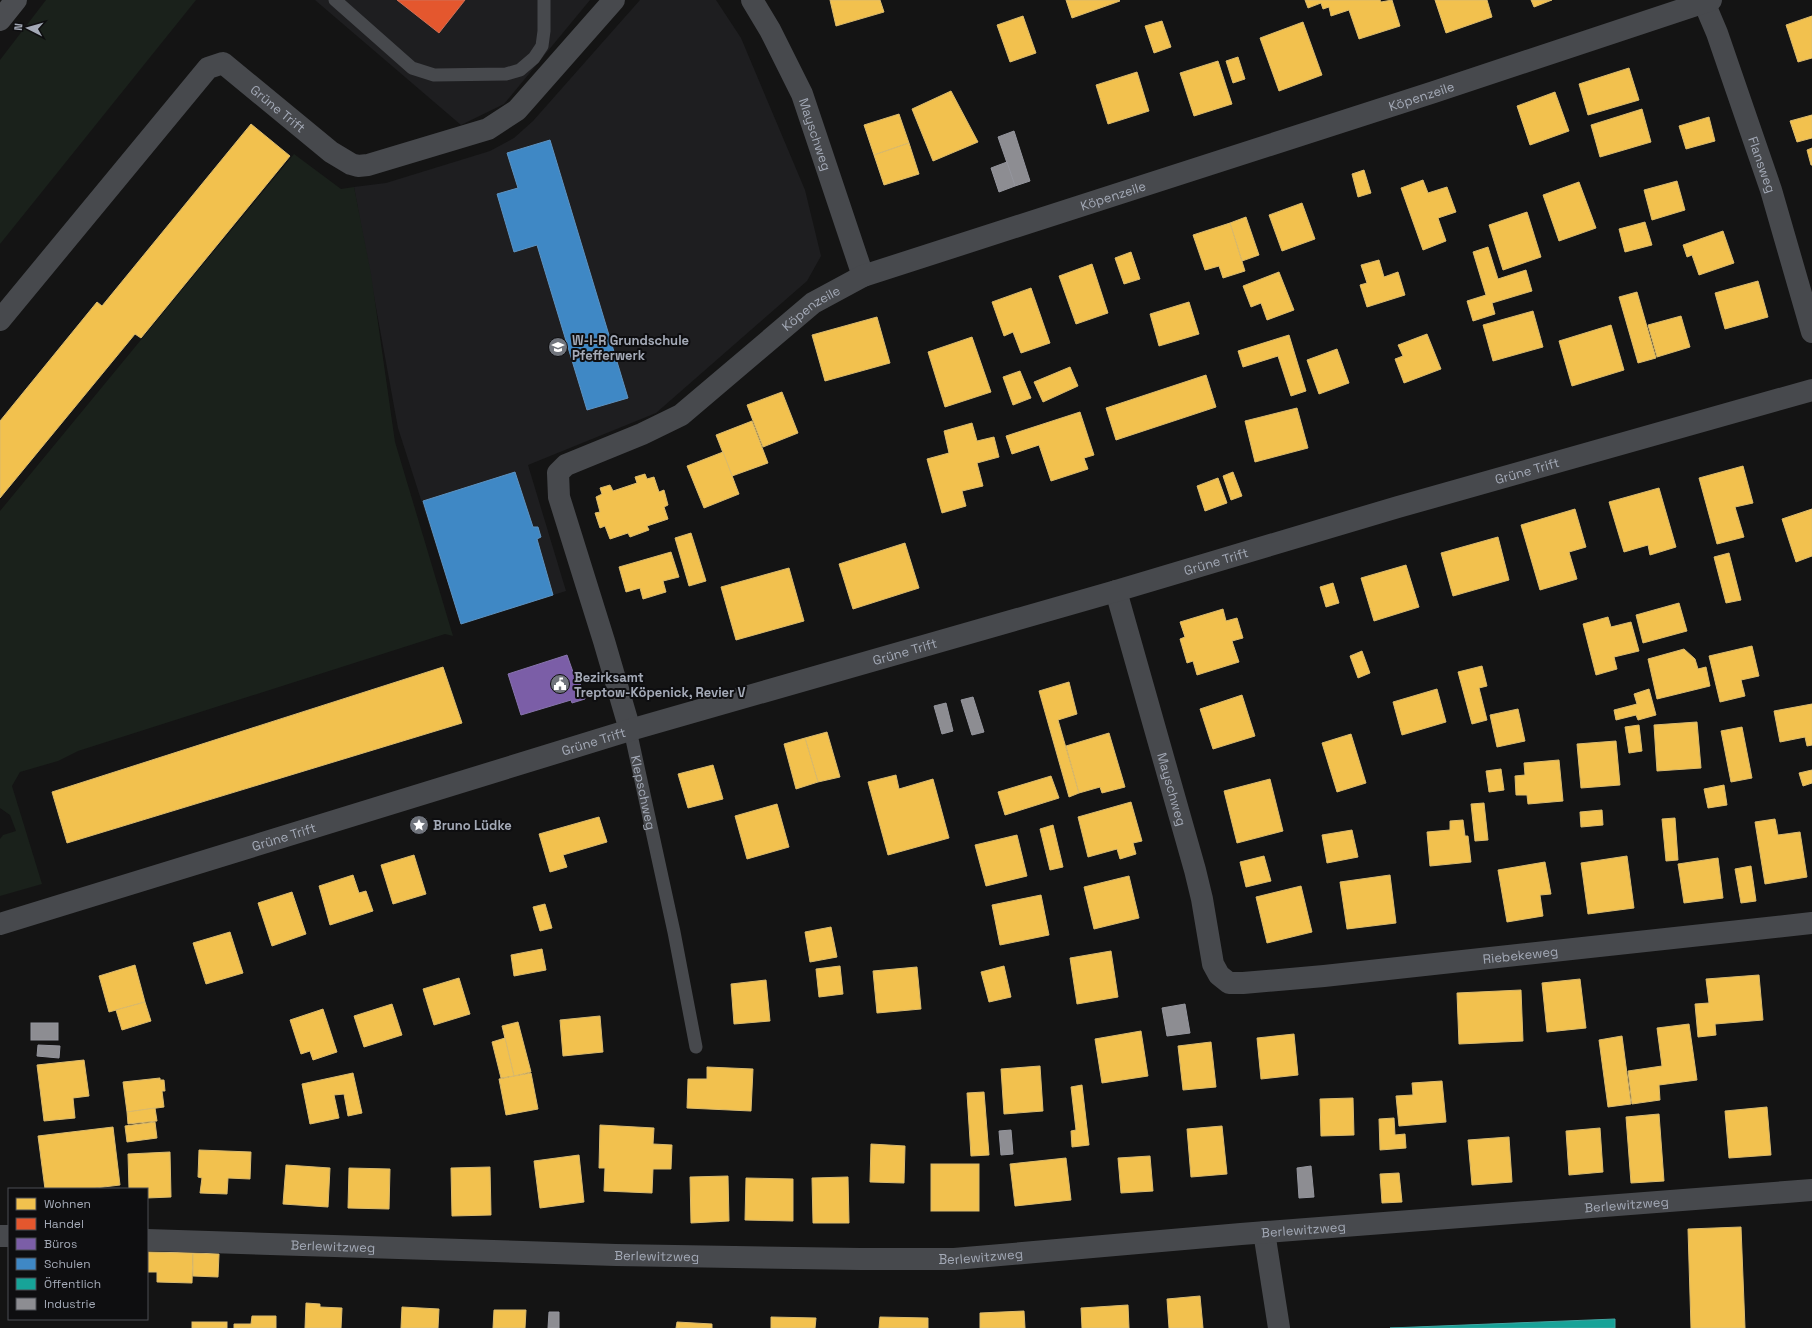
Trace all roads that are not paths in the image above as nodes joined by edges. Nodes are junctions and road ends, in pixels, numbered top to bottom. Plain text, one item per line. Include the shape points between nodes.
1 (16, 0) edge
2 (335, 0) edge
3 (544, 0) edge
4 (614, 0) edge
5 (752, 0) edge
6 (1706, 1) edge
7 (0, 20) edge
8 (863, 276) junction
9 (0, 320) edge
10 (1812, 332) edge
11 (1812, 390) edge
12 (558, 473) joint
13 (1116, 591) junction
14 (630, 730) junction
15 (1812, 923) edge
16 (0, 924) edge
17 (1229, 983) joint
18 (696, 1047) dead end
19 (1812, 1190) edge
20 (1264, 1232) junction
21 (148, 1240) edge
22 (1279, 1328) edge

1 - 7 main road
2 - 3 lane via 412,68 434,75 506,74 520,70 534,58 542,46
4 - 9 street, Grüne Trift via 517,110 488,129 368,165 351,164 331,152 223,63 208,68
5 - 8 street, Mayschweg via 802,94
6 - 8 street, Köpenzeile via 1455,85
6 - 10 street, Flansweg via 1771,190
8 - 12 street, Köpenzeile via 813,303 681,415 566,465
11 - 13 street, Grüne Trift via 1398,507
12 - 14 street, Klepschweg via 559,497
13 - 14 street, Grüne Trift
13 - 17 street, Mayschweg via 1195,870 1213,964
14 - 16 street, Grüne Trift
14 - 18 lane, Klepschweg
15 - 17 street, Riebekeweg via 1324,976
19 - 20 street, Berlewitzweg
20 - 21 street, Berlewitzweg via 954,1258 860,1260
20 - 22 street

